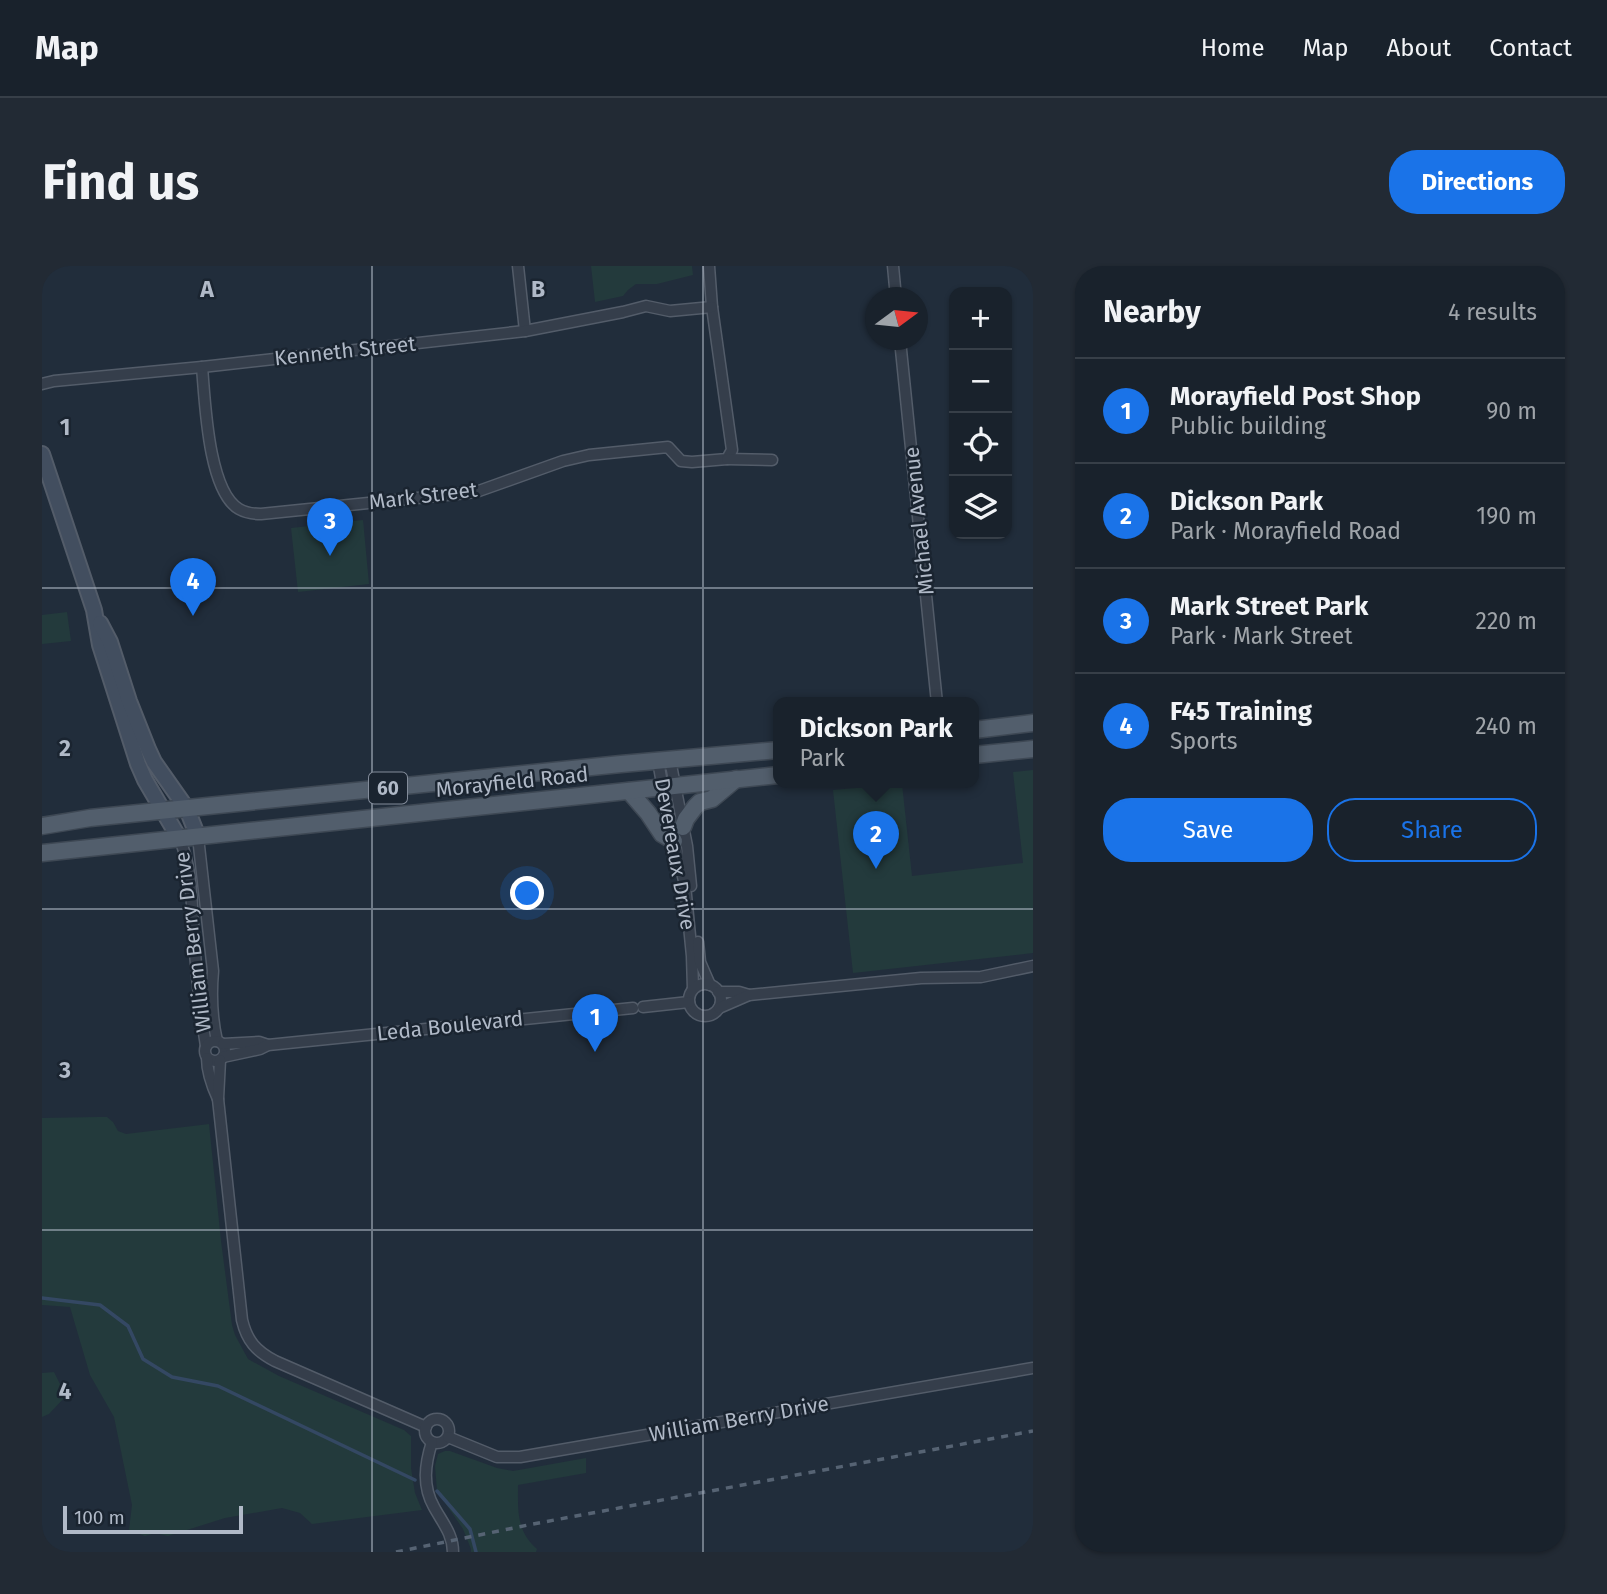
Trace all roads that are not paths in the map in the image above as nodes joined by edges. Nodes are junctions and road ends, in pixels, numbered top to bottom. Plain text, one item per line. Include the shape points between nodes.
1 (518, 266) edge
2 (709, 266) edge
3 (892, 266) edge
4 (895, 287) edge
5 (712, 307) junction
6 (525, 331) junction
7 (901, 350) edge
8 (202, 367) junction
9 (42, 384) edge
10 (42, 454) edge
11 (727, 459) junction
12 (772, 460) dead end
13 (94, 610) junction
14 (936, 697) edge
15 (1033, 723) edge
16 (979, 729) edge
17 (1033, 749) edge
18 (773, 750) edge
19 (979, 754) edge
20 (664, 760) junction
21 (773, 775) edge
22 (736, 779) junction
23 (668, 787) junction
24 (629, 790) junction
25 (187, 809) junction
26 (164, 811) junction
27 (42, 826) edge
28 (679, 834) junction
29 (198, 837) junction
30 (179, 838) junction
31 (42, 853) edge
32 (1033, 966) edge
33 (714, 988) junction
34 (694, 989) junction
35 (750, 995) junction
36 (689, 1002) junction
37 (719, 1007) junction
38 (220, 1042) junction
39 (206, 1045) junction
40 (268, 1045) junction
41 (207, 1058) junction
42 (222, 1058) junction
43 (218, 1100) junction
44 (1033, 1368) edge
45 (426, 1427) junction
46 (448, 1437) junction
47 (432, 1442) junction
48 (453, 1552) edge

1 - 6 street
2 - 5 street
3 - 4 street
5 - 6 street, Kenneth Street via 670,311 646,306
5 - 11 street via 732,450
6 - 8 street, Kenneth Street
7 - 14 street, Michael Avenue
8 - 9 street, Kenneth Street
8 - 11 street, Mark Street via 215,466 227,496 237,509 249,513 476,492 589,455 668,447 681,461
10 - 13 main road
11 - 12 street
13 - 25 main road via 154,762
13 - 26 main road via 102,652 138,764
15 - 16 main road
17 - 19 main road
18 - 20 main road, Morayfield Road / 60
20 - 23 street, Devereaux Drive
20 - 25 main road, Morayfield Road / 60
21 - 22 main road, Morayfield Road / 60
22 - 23 main road, Morayfield Road / 60
22 - 28 main road via 712,799 700,802
23 - 24 main road, Morayfield Road / 60
23 - 28 street, Devereaux Drive
23 - 28 street, Devereaux Drive
24 - 28 main road via 662,834
24 - 29 main road, Morayfield Road / 60
25 - 26 main road, Morayfield Road / 60
25 - 29 main road
26 - 27 main road, Morayfield Road / 60
26 - 30 main road
28 - 33 street, Devereaux Drive via 700,962
28 - 34 street, Devereaux Drive
29 - 30 main road, Morayfield Road / 60
29 - 38 street, William Berry Drive via 214,971 214,1024
30 - 31 main road, Morayfield Road / 60
30 - 39 street, William Berry Drive via 186,852
32 - 35 street via 981,977 921,978
33 - 34 street via 701,985
33 - 35 street
33 - 37 street via 721,999
34 - 36 street
35 - 37 street
36 - 37 street via 702,1016
36 - 40 street, Leda Boulevard
38 - 39 street
38 - 40 street, Leda Boulevard
38 - 42 street via 225,1051
39 - 41 street
40 - 42 street, Leda Boulevard
41 - 42 street
41 - 43 street, William Berry Drive
42 - 43 street, William Berry Drive
43 - 45 street, William Berry Drive via 242,1320 249,1341 275,1361
44 - 46 street, William Berry Drive via 520,1457 497,1457
45 - 46 street via 442,1420 449,1429
45 - 47 street
46 - 47 street
47 - 48 street via 426,1487 449,1532

